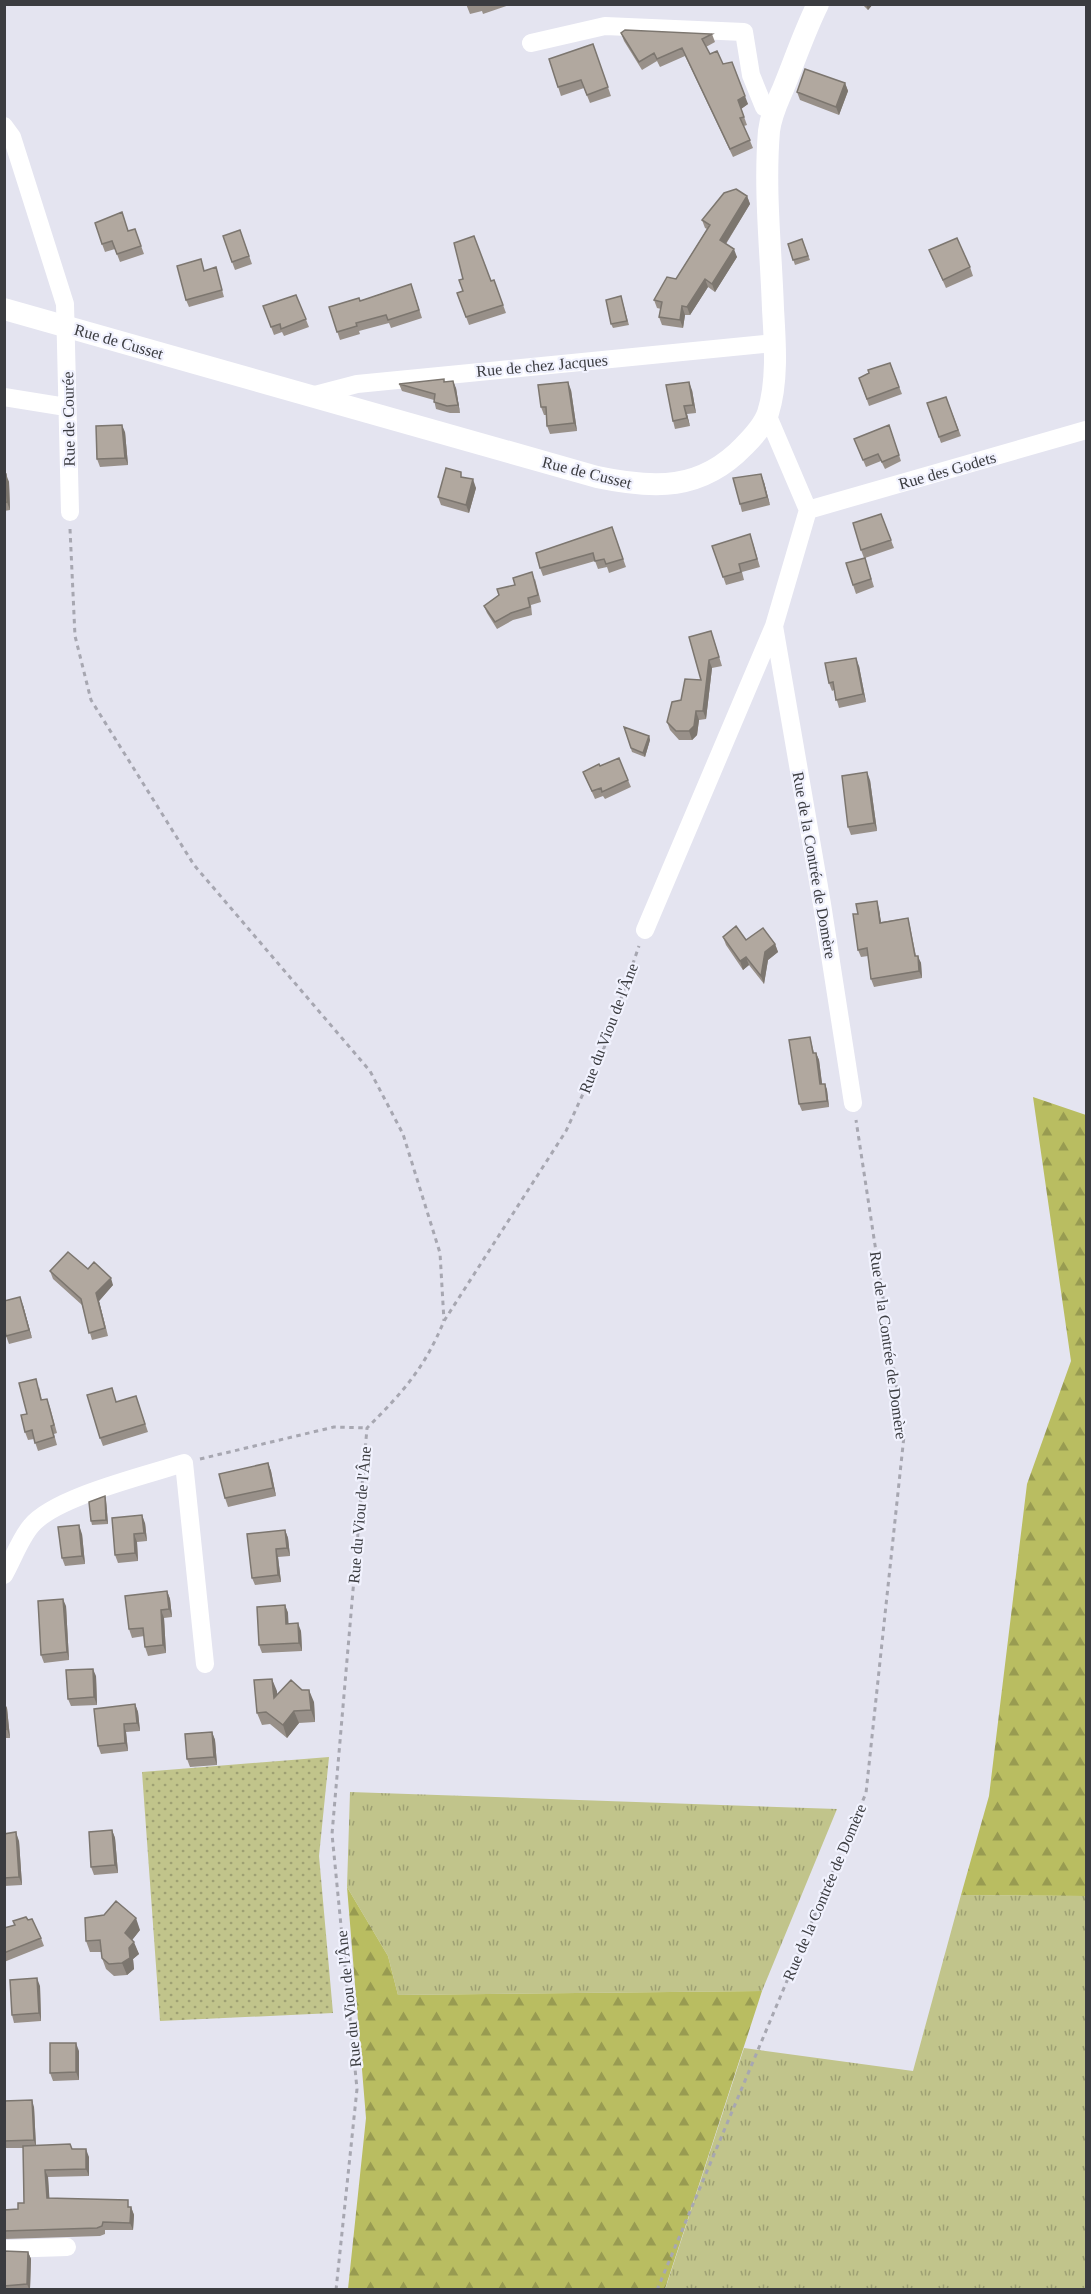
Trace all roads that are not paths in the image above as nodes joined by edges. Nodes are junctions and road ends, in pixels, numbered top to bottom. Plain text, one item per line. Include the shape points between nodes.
1 (809, 4) edge
2 (818, 4) edge
3 (806, 28) junction
4 (531, 43) dead end
5 (772, 110) junction
6 (4, 126) edge
7 (4, 309) edge
8 (67, 326) junction
9 (775, 343) junction
10 (311, 396) junction
11 (4, 397) edge
12 (66, 407) junction
13 (767, 414) junction
14 (1086, 430) edge
15 (808, 510) junction
16 (70, 512) road end
17 (774, 626) junction
18 (645, 930) road end
19 (853, 1103) road end
20 (4, 1575) edge
21 (205, 1664) dead end
22 (67, 2247) dead end
23 (4, 2248) edge

1 - 3 street, Rue de Cusset
2 - 3 street, Rue de Cusset
3 - 5 street, Rue de Cusset
4 - 5 street via 605,26 744,32 751,75 764,107
5 - 9 street, Rue de Cusset via 768,190
6 - 8 street, Rue de Courée via 12,137 62,293
7 - 8 street, Rue de Cusset
8 - 10 street, Rue de Cusset
8 - 12 street, Rue de Courée
9 - 10 street, Rue de chez Jacques via 357,384
9 - 13 street, Rue de Cusset
10 - 13 street, Rue de Cusset via 597,477 662,486 697,479 730,461
11 - 12 street
12 - 16 street, Rue de Courée
13 - 15 street
14 - 15 street, Rue des Godets
15 - 17 street, Rue de la Contrée de Domère
17 - 18 street
17 - 19 street, Rue de la Contrée de Domère
20 - 21 street via 31,1525 45,1514 84,1495 184,1463
22 - 23 street

